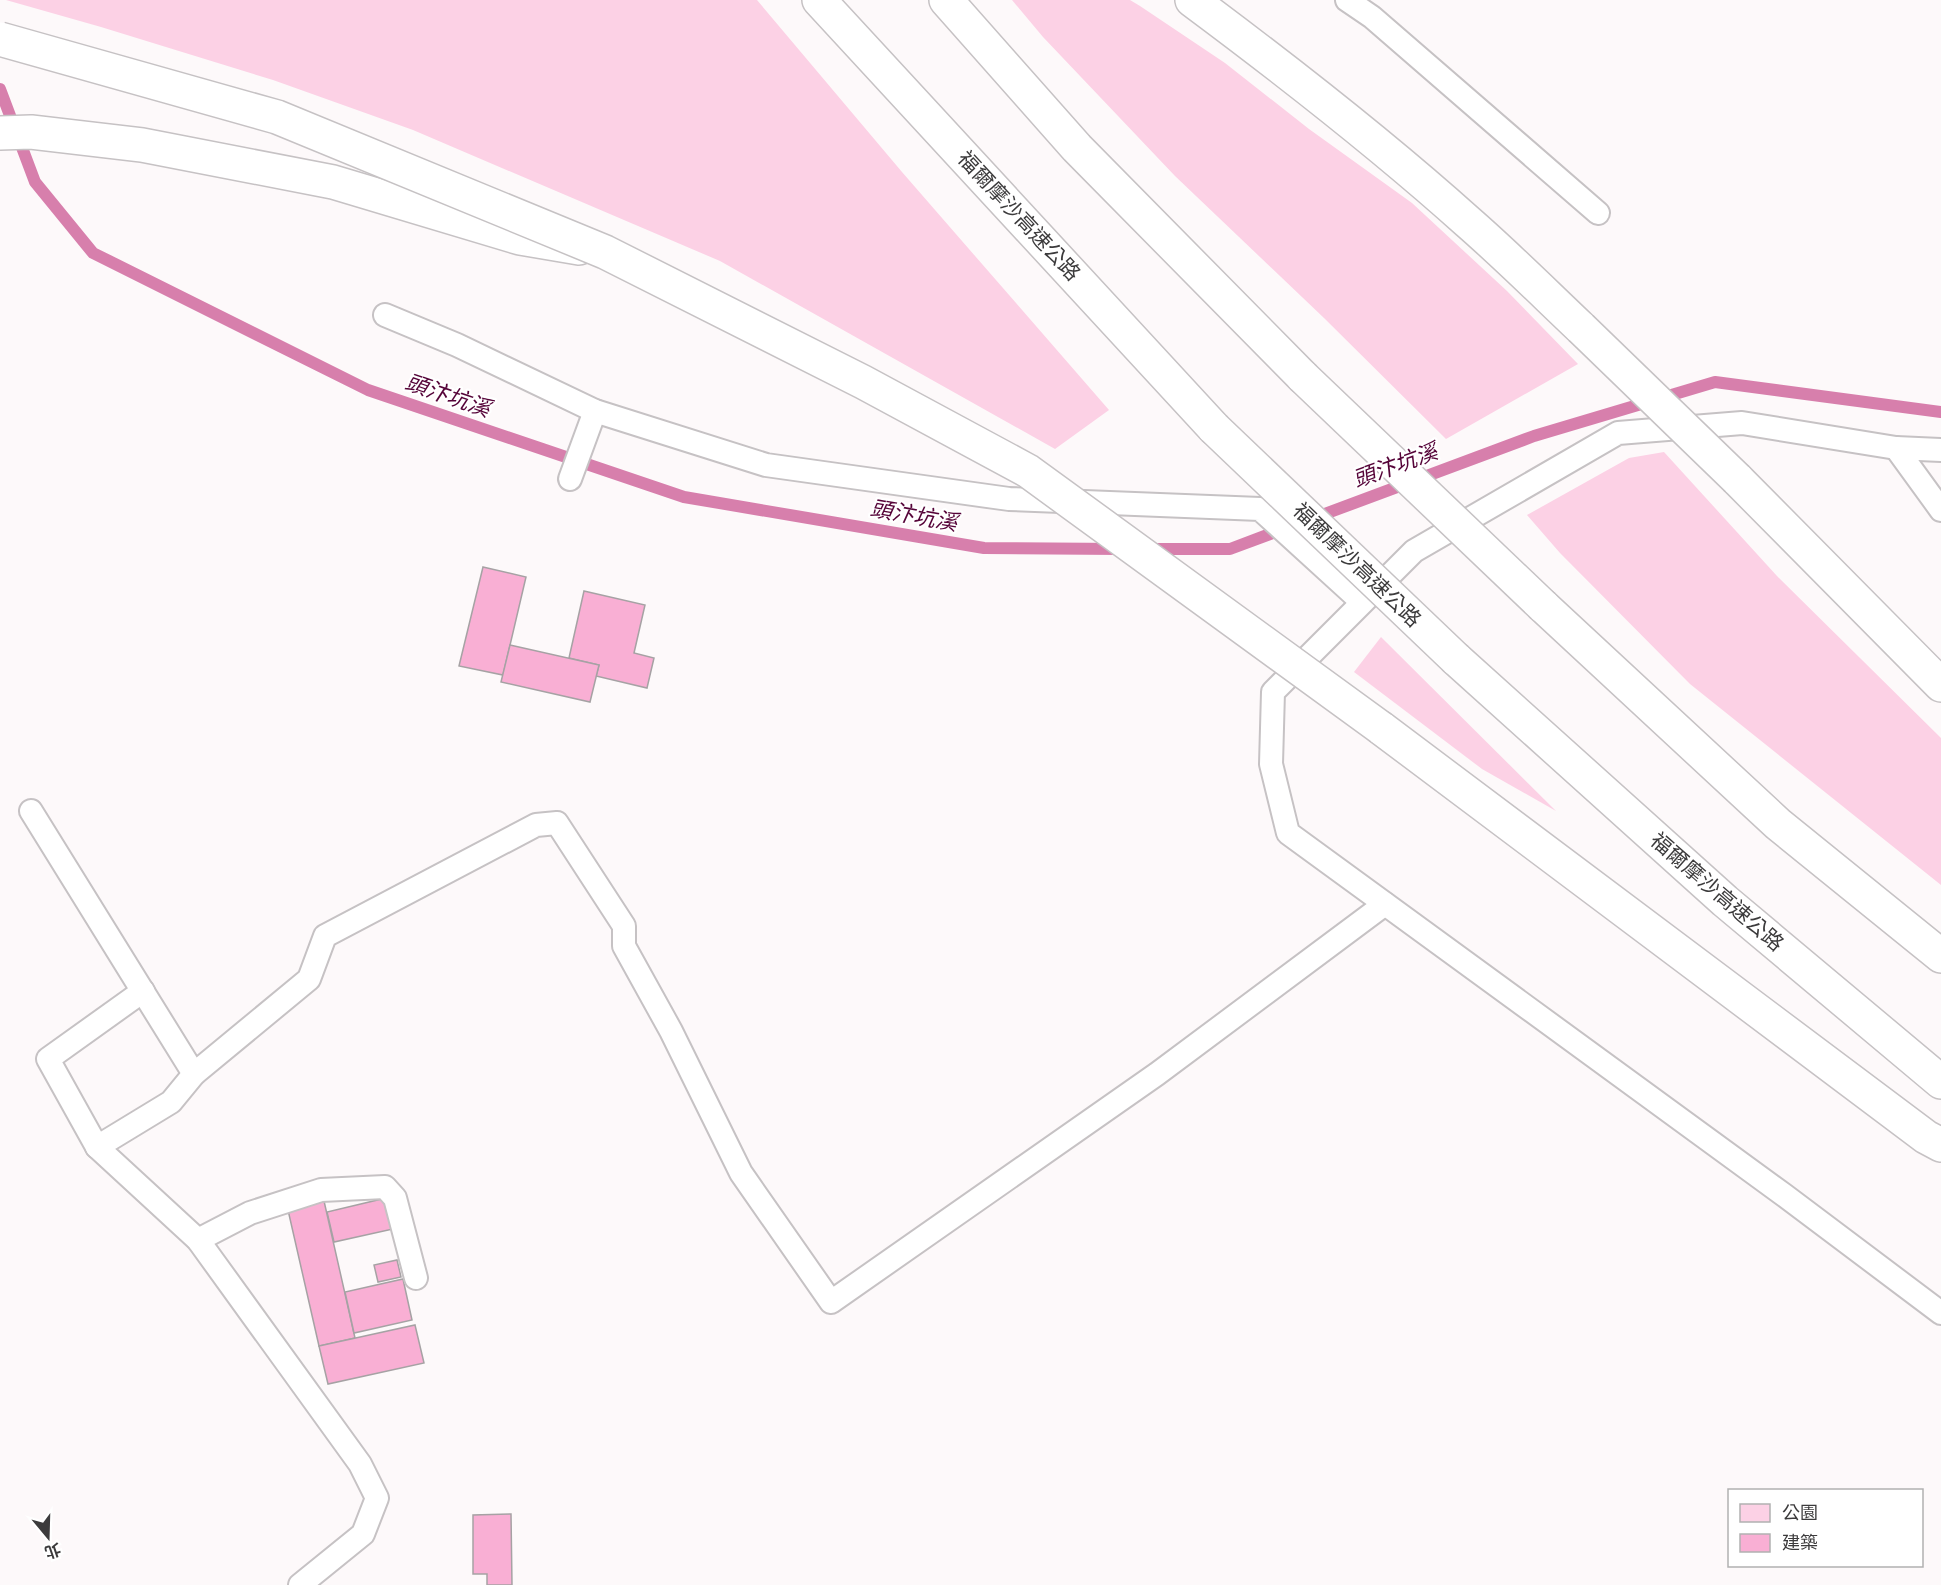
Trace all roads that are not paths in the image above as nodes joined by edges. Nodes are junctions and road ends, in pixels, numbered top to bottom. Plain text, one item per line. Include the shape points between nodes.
1 (819, 0) edge
2 (946, 0) edge
3 (1192, 0) edge
4 (1347, 0) edge
5 (0, 39) edge
6 (0, 133) edge
7 (1598, 213) dead end
8 (605, 252) junction
9 (385, 315) dead end
10 (596, 411) junction
11 (1896, 448) junction
12 (1941, 450) edge
13 (570, 479) dead end
14 (1941, 510) edge
15 (1362, 602) junction
16 (1941, 686) edge
17 (31, 810) dead end
18 (1385, 904) junction
19 (1941, 956) edge
20 (142, 991) junction
21 (194, 1074) junction
22 (1941, 1082) edge
23 (1941, 1145) edge
24 (97, 1147) junction
25 (198, 1240) junction
26 (416, 1278) dead end
27 (1941, 1313) edge
28 (300, 1585) edge

1 - 22 highway, 福爾摩沙高速公路, bridge via 1214,428 1456,659 1725,901
2 - 19 highway, bridge via 1077,148 1303,376 1778,824
3 - 16 highway, bridge via 1460,215 1737,479
4 - 7 lane via 1372,17
5 - 8 highway, bridge via 278,117
6 - 8 highway, bridge via 31,132 142,145 321,180 520,238
8 - 23 highway, bridge via 863,382 1028,471
9 - 10 lane
10 - 13 lane
10 - 15 lane via 766,465 1009,499 1260,509
11 - 12 lane
11 - 14 lane
11 - 15 lane via 1742,423 1618,433 1414,550
15 - 18 lane via 1273,692 1271,764 1288,833
17 - 20 lane
18 - 21 lane via 1157,1074 831,1302 741,1173 624,946 624,926 557,823 536,825 325,936 309,979
18 - 27 lane
20 - 21 lane
20 - 24 lane via 48,1059
21 - 24 lane via 171,1102
24 - 25 lane
25 - 26 lane via 250,1213 321,1190 385,1187 395,1198
25 - 28 lane via 360,1464 377,1498 363,1534

